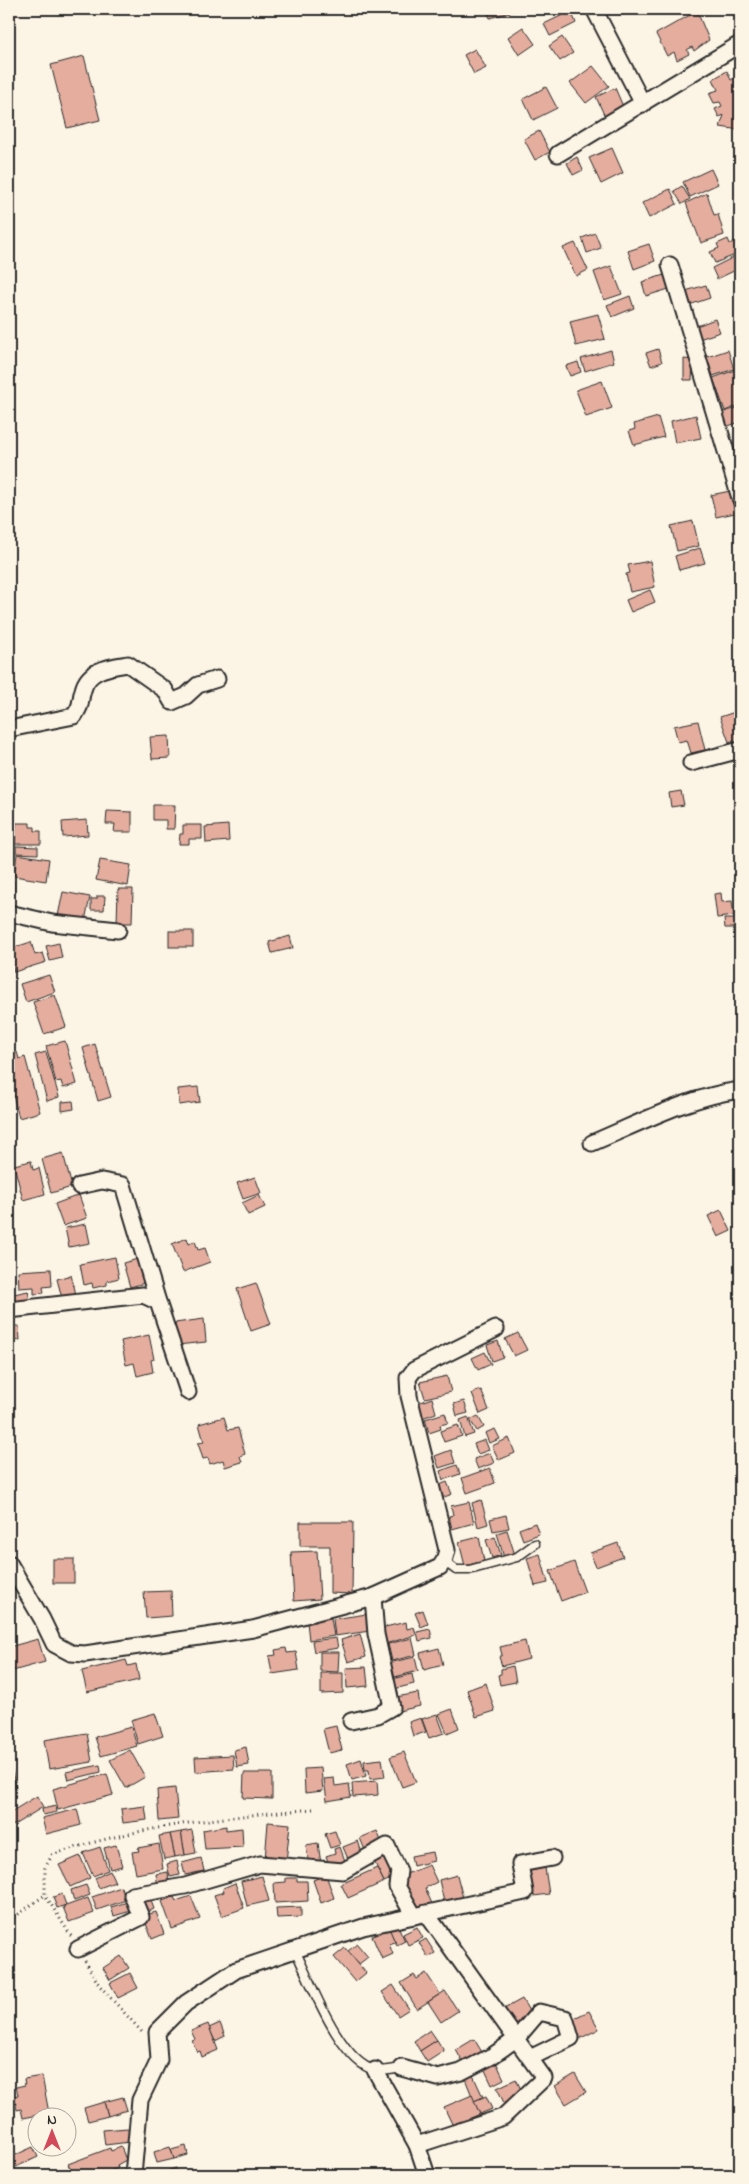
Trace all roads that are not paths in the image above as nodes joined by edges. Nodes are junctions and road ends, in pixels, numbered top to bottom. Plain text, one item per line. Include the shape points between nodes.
1 (594, 9) edge
2 (740, 44) edge
3 (643, 104) junction
4 (558, 154) dead end
5 (670, 265) dead end
6 (740, 498) edge
7 (217, 679) dead end
8 (9, 729) edge
9 (740, 750) edge
10 (690, 763) dead end
11 (9, 913) edge
12 (118, 930) dead end
13 (740, 1090) edge
14 (592, 1143) dead end
15 (79, 1186) dead end
16 (158, 1302) junction
17 (9, 1310) edge
18 (496, 1329) dead end
19 (188, 1392) dead end
20 (535, 1544) dead end
21 (444, 1561) junction
22 (9, 1563) edge
23 (373, 1597) junction
24 (351, 1721) dead end
25 (552, 1858) dead end
26 (420, 1915) junction
27 (78, 1949) road end
28 (295, 1950) junction
29 (516, 2039) junction
30 (530, 2058) junction
31 (402, 2068) joint
32 (375, 2070) junction
33 (417, 2145) junction
34 (134, 2175) edge
35 (427, 2175) edge

1 - 3 street
2 - 3 street
3 - 4 street
5 - 6 street
7 - 8 street via 198,685 186,696 172,702 165,690 128,664 105,668 86,679 82,705 74,716
9 - 10 street
11 - 12 street via 52,923
13 - 14 street via 692,1102
15 - 16 street via 102,1181 123,1185
16 - 17 street via 143,1295
16 - 19 street
18 - 21 street via 414,1370 408,1378 409,1396 447,1550
20 - 21 lane via 517,1557 469,1570 456,1570
21 - 23 street via 440,1568
22 - 23 street via 54,1644 71,1653 85,1654 253,1630
23 - 24 street via 376,1634 392,1707 378,1715
25 - 26 street via 520,1864 525,1892
26 - 27 street via 396,1886 399,1871 387,1846 343,1871 260,1864 185,1886 132,1895 141,1916
26 - 28 street via 363,1927
26 - 29 street
28 - 32 lane via 335,2033 356,2060
28 - 34 street via 236,1970 186,2003 157,2032 159,2060 140,2100
29 - 30 street
29 - 30 street via 540,2012 565,2018 571,2038
29 - 31 street via 461,2072 438,2078
30 - 33 street via 549,2082 503,2117
31 - 32 lane
32 - 33 street
33 - 35 street

